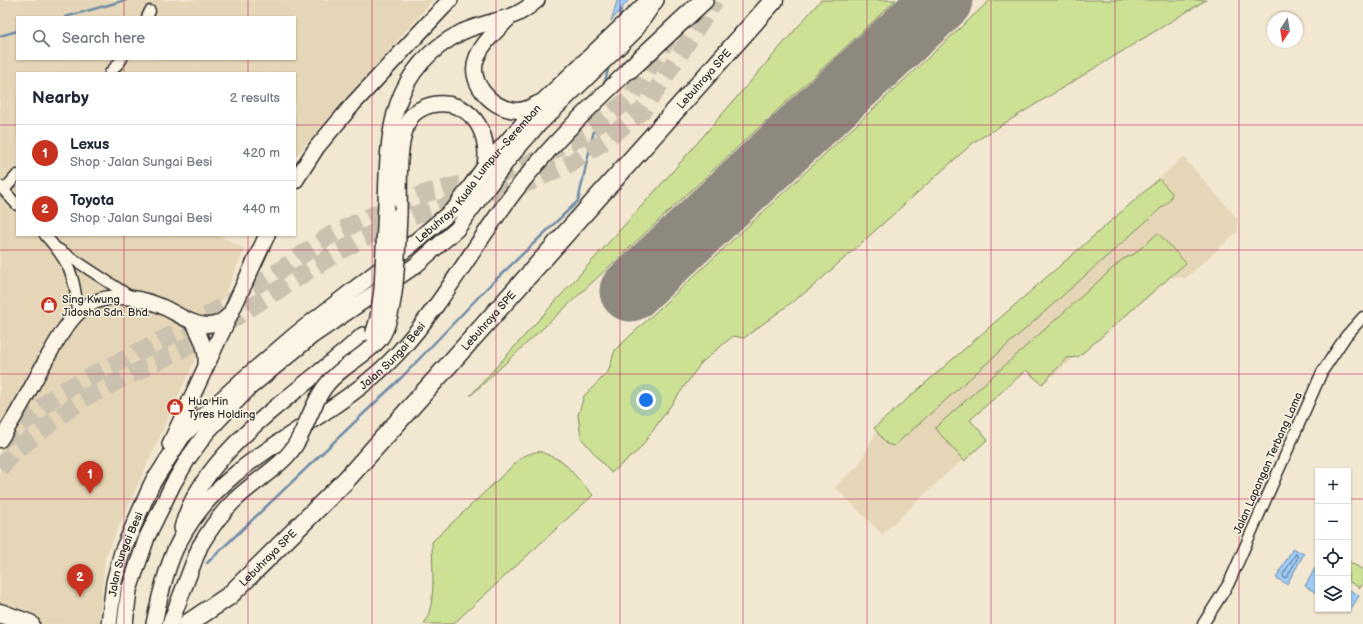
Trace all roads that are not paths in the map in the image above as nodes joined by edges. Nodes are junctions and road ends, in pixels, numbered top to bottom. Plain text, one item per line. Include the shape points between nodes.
1 (450, 0) edge
2 (537, 0) edge
3 (704, 0) edge
4 (774, 0) edge
5 (784, 0) edge
6 (649, 1) edge
7 (510, 17) junction
8 (121, 60) edge
9 (630, 70) joint
10 (111, 72) edge
11 (542, 102) junction
12 (485, 166) junction
13 (16, 176) edge
14 (296, 180) edge
15 (2, 188) edge
16 (16, 204) edge
17 (46, 236) edge
18 (267, 236) edge
19 (58, 249) junction
20 (382, 270) junction
21 (134, 298) junction
22 (234, 310) junction
23 (78, 313) junction
24 (1363, 317) edge
25 (193, 322) junction
26 (360, 356) junction
27 (204, 372) junction
28 (2, 433) edge
29 (150, 487) junction
30 (178, 542) junction
31 (0, 613) edge
32 (0, 619) edge
33 (14, 624) edge
34 (30, 624) edge
35 (109, 624) edge
36 (125, 624) edge
37 (154, 624) edge
38 (170, 624) edge
39 (187, 624) edge
40 (205, 624) edge
41 (1202, 624) edge

1 - 14 main road via 354,103 318,147
2 - 7 main road
3 - 9 highway
4 - 39 highway, Lebuhraya SPE via 346,480 229,596
5 - 40 highway, Lebuhraya SPE via 352,483 234,601
6 - 11 main road, Lebuhraya Kuala Lumpur–Seremban
6 - 36 main road via 634,32 535,128 457,229 416,265 306,340 249,388 207,432 189,456 146,537 129,590
7 - 11 main road via 476,58 476,77 480,89 487,98 501,107 513,110 526,110
7 - 20 main road, bridge via 475,27 449,40 421,64 406,83 398,100 390,135
8 - 10 street
9 - 30 main road, Jalan Sungai Besi via 577,120 512,194 434,308 398,353 368,383 252,459 219,486
11 - 12 main road, Lebuhraya Kuala Lumpur–Seremban
12 - 26 main road, bridge via 487,154 484,135 465,110 457,106 438,104 418,111 411,117 402,144 393,301 380,339
12 - 29 main road, Lebuhraya Kuala Lumpur–Seremban via 455,208 296,334 182,437
13 - 15 street
15 - 16 street
17 - 19 street
18 - 22 main road
19 - 21 street via 107,283
19 - 23 street via 71,270 76,286
20 - 26 main road, bridge via 382,289 375,330
20 - 30 main road, bridge via 373,315 362,335 330,365 260,420 220,461 198,490 186,513
21 - 23 street via 104,298
21 - 25 street via 160,306
22 - 25 street via 224,320 214,324
22 - 27 main road
23 - 28 street via 58,340
24 - 41 street, Jalan Lapangan Terbang Lama via 1346,336 1322,372 1229,583
25 - 27 street via 204,345
26 - 38 main road, bridge via 325,387 292,450 235,499 213,524 200,546
27 - 29 main road
29 - 35 main road, Jalan Sungai Besi via 122,552 114,582
30 - 37 main road, Jalan Sungai Besi
31 - 34 highway
32 - 33 highway

